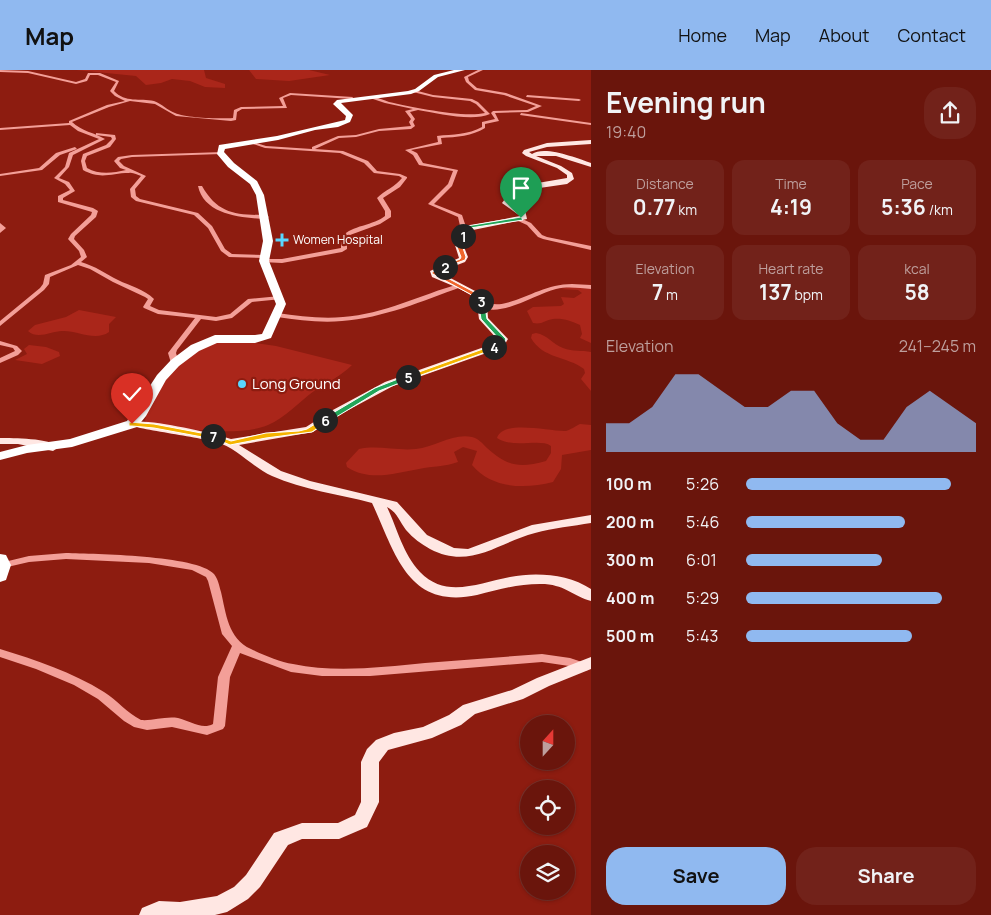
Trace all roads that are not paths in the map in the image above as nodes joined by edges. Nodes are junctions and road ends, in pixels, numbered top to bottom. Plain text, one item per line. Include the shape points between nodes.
1 (462, 70) edge
2 (481, 70) edge
3 (0, 71) edge
4 (476, 89) junction
5 (414, 91) junction
6 (371, 97) junction
7 (352, 98) junction
8 (133, 100) junction
9 (579, 100) dead end
10 (481, 108) junction
11 (495, 110) junction
12 (504, 110) junction
13 (486, 112) junction
14 (515, 112) junction
15 (435, 113) junction
16 (70, 124) junction
17 (591, 124) edge
18 (0, 129) edge
19 (79, 130) junction
20 (252, 142) junction
21 (591, 142) edge
22 (92, 145) junction
23 (312, 149) junction
24 (221, 153) junction
25 (528, 155) junction
26 (591, 165) edge
27 (130, 171) junction
28 (0, 175) edge
29 (200, 188) dead end
30 (266, 217) junction
31 (518, 219) junction
32 (0, 225) edge
33 (464, 230) junction
34 (0, 231) edge
35 (591, 248) edge
36 (264, 259) junction
37 (78, 263) junction
38 (459, 286) junction
39 (591, 287) edge
40 (280, 298) junction
41 (482, 306) junction
42 (277, 315) junction
43 (199, 318) junction
44 (0, 324) edge
45 (0, 343) edge
46 (0, 361) edge
47 (175, 363) junction
48 (132, 424) junction
49 (0, 441) edge
50 (230, 443) junction
51 (53, 447) junction
52 (0, 456) edge
53 (377, 500) junction
54 (591, 519) edge
55 (1, 567) edge
56 (591, 596) edge
57 (237, 646) junction
58 (0, 653) edge
59 (588, 665) edge
60 (149, 915) edge

1 - 5 highway via 436,76
2 - 4 street via 466,77
3 - 8 street via 28,72 76,83 86,80 89,74 99,74 118,82 112,91 118,97
4 - 9 street via 500,88 531,97
4 - 12 street via 540,105 528,111
5 - 6 highway
5 - 10 street via 471,100
6 - 7 highway
6 - 15 street
7 - 8 street via 290,94 281,98 286,107 240,108 235,111 235,119 229,121 183,116 168,112 155,103
7 - 20 highway via 336,102 350,115 346,123
8 - 16 street via 108,106
10 - 11 street
10 - 13 street
11 - 12 street
11 - 13 street
12 - 14 street
13 - 15 street via 487,115 482,116
14 - 17 street
14 - 33 street via 494,112 498,120 483,123 484,127 478,131 439,137 440,143 407,150 415,154 421,164 456,170 450,184 431,204 460,216
15 - 23 street via 409,110 407,112 414,119 410,128 338,137
16 - 18 street
16 - 19 street
19 - 22 street via 103,137
19 - 27 street via 114,137 108,146 85,155 86,171 102,174
20 - 23 street via 261,146
20 - 24 highway via 225,146
21 - 25 main road via 533,148 525,152
22 - 28 street via 64,151 40,169
22 - 37 street via 71,154 67,167 56,178 67,183 73,191 60,197 60,201 95,213 71,239 84,254
23 - 36 street via 348,154 370,164 376,172 405,178 399,187 380,198 388,217 348,234 344,249 288,260
24 - 27 street via 117,159 118,165
24 - 30 highway via 254,183
25 - 26 main road via 556,154
25 - 31 main road via 564,169 572,177 567,182 517,189 506,202 522,212 524,217
27 - 36 street via 144,176 132,189 138,200 196,214 231,256
29 - 30 street via 207,199 233,215
30 - 36 highway via 268,241
31 - 33 main road
31 - 35 street via 545,238
32 - 34 street via 3,228
33 - 38 main road via 458,242 464,257 462,260 434,273
36 - 40 highway
37 - 43 street via 146,295 151,300 146,307 153,311
37 - 44 street via 47,276 42,289
38 - 41 main road via 478,298
38 - 42 street via 382,311 347,318 328,320
39 - 41 street via 550,288 499,308
40 - 42 highway
40 - 43 street via 250,300 230,317
41 - 50 main road via 484,319 502,339 498,345 389,384 309,430
42 - 47 highway via 266,336 255,340 215,339 195,348
43 - 47 street via 172,352
45 - 46 street via 19,351
47 - 48 highway via 161,378
48 - 50 main road via 204,434
48 - 51 highway
49 - 51 main road via 32,442
50 - 53 main road via 251,460 276,473 319,488
51 - 52 highway
53 - 54 main road via 399,508 416,532 451,554 460,555 532,529
53 - 56 main road via 407,565 426,584 440,592 465,594 532,579 574,586
55 - 57 street via 28,559 66,556 150,560 194,567 210,575 227,634
57 - 58 street via 224,677 219,726 213,731 172,722 136,723 102,696 71,678
57 - 59 street via 291,668 322,672 370,672 542,658
59 - 60 main road via 517,695 469,709 426,733 382,745 370,762 370,802 361,821 339,831 302,831 281,839 253,881 241,893 220,904 180,911 159,910

